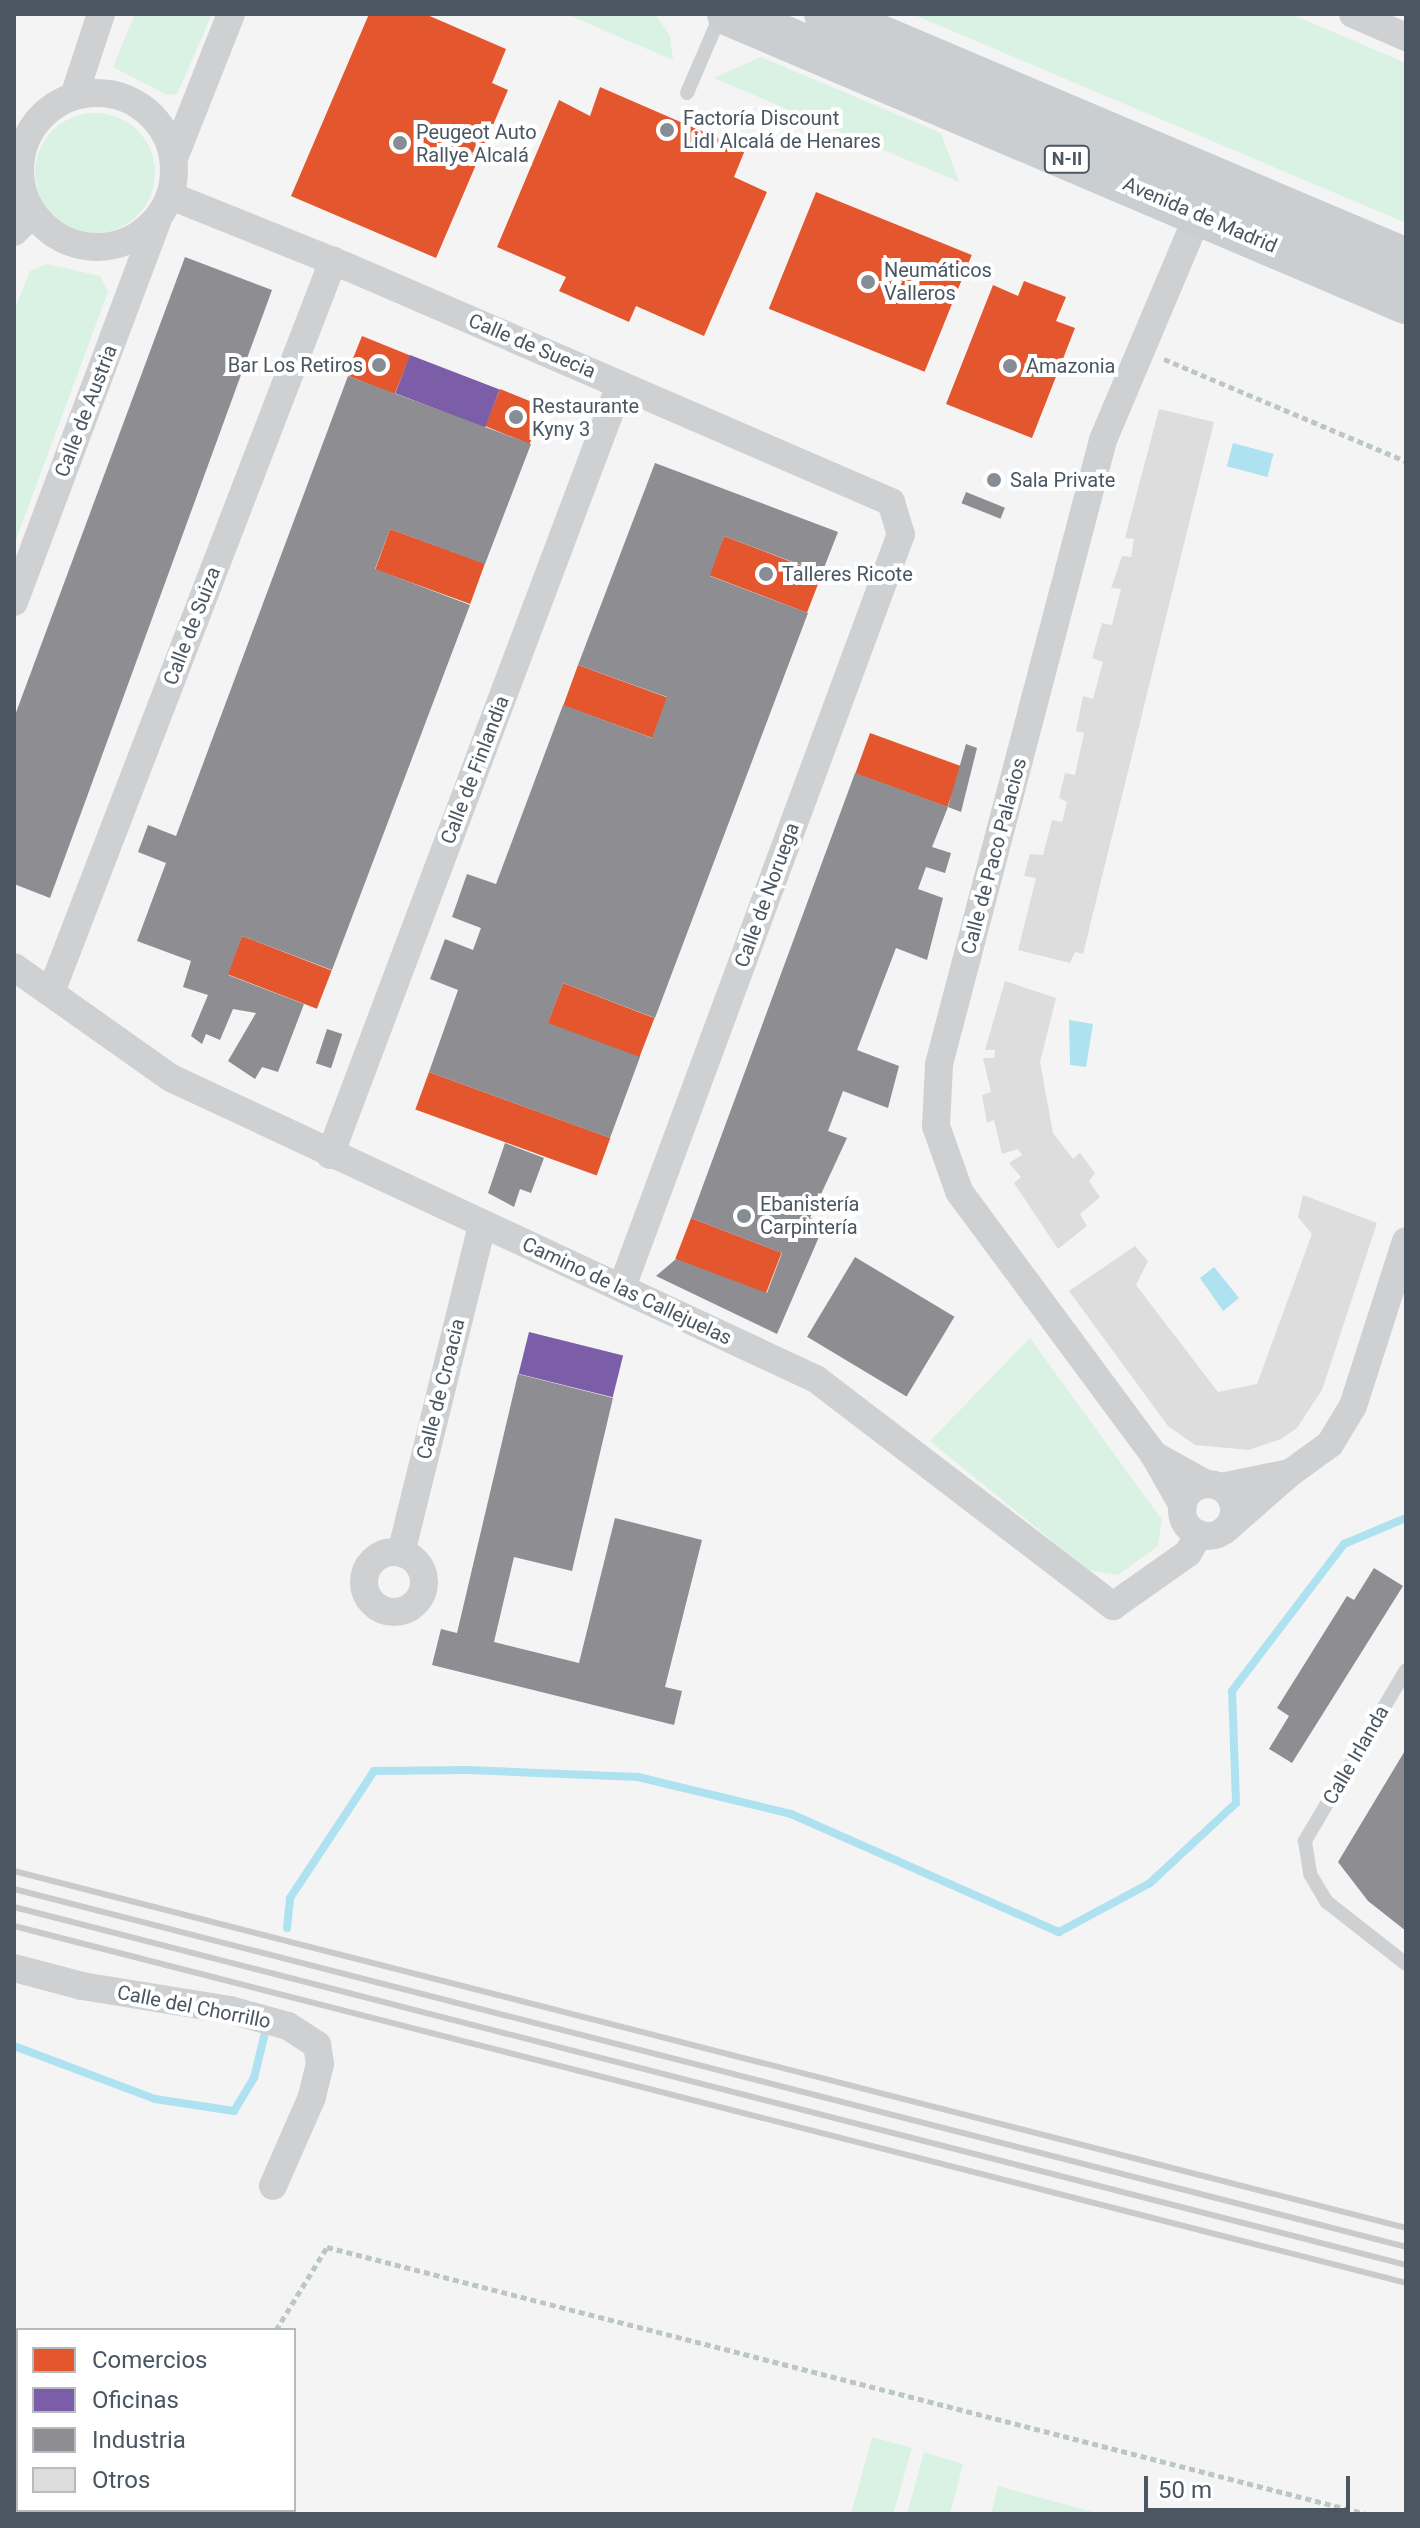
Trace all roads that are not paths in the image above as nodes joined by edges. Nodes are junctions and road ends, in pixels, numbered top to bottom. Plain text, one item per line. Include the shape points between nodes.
1 (101, 14) edge
2 (231, 14) edge
3 (721, 14) edge
4 (729, 14) edge
5 (826, 14) edge
6 (1353, 14) edge
7 (1406, 37) edge
8 (687, 93) dead end
9 (74, 96) junction
10 (174, 158) junction
11 (165, 208) junction
12 (1198, 215) junction
13 (23, 223) edge
14 (1406, 260) edge
15 (333, 261) junction
16 (1406, 302) edge
17 (620, 385) junction
18 (891, 502) joint
19 (14, 602) edge
20 (14, 967) edge
21 (51, 992) junction
22 (330, 1155) junction
23 (482, 1225) junction
24 (1406, 1241) edge
25 (622, 1287) junction
26 (1154, 1455) junction
27 (1290, 1473) junction
28 (1214, 1486) junction
29 (1183, 1506) junction
30 (1212, 1532) junction
31 (401, 1553) dead end
32 (1406, 1670) edge
33 (1406, 1964) edge
34 (14, 1968) edge
35 (273, 2186) dead end

1 - 9 street
2 - 10 street
3 - 8 lane
4 - 12 main road, Avenida de Madrid / N-II
5 - 14 main road, Avenida de Madrid / N-II
6 - 7 street
9 - 10 street via 126,98 149,112 166,133
9 - 13 street via 52,106 23,144
10 - 11 street
11 - 13 street via 118,246 70,244
11 - 15 street, Calle de Suecia
11 - 19 street, Calle de Austria
12 - 16 main road, Avenida de Madrid / N-II
12 - 26 street, Calle de Paco Palacios via 1096,470 939,1064 936,1126 959,1191
15 - 17 street, Calle de Suecia
15 - 21 street, Calle de Suiza
17 - 18 street, Calle de Suecia
17 - 22 street, Calle de Finlandia
18 - 25 street, Calle de Noruega via 901,534
20 - 21 street, Camino de las Callejuelas
21 - 22 street, Camino de las Callejuelas via 171,1078
22 - 23 street, Camino de las Callejuelas
23 - 25 street, Camino de las Callejuelas
23 - 31 street, Calle de Croacia
24 - 27 street via 1353,1406 1330,1444
25 - 30 street, Camino de las Callejuelas via 816,1379 1113,1606
26 - 28 street
26 - 29 street, Calle de Paco Palacios
27 - 28 street
27 - 30 street
28 - 29 street via 1191,1491
28 - 30 street via 1235,1508
29 - 30 street via 1188,1527
32 - 33 lane, Calle Irlanda via 1305,1841 1310,1874 1327,1902
34 - 35 street, Calle del Chorrillo via 82,1986 230,2010 288,2026 317,2045 320,2064 312,2097

